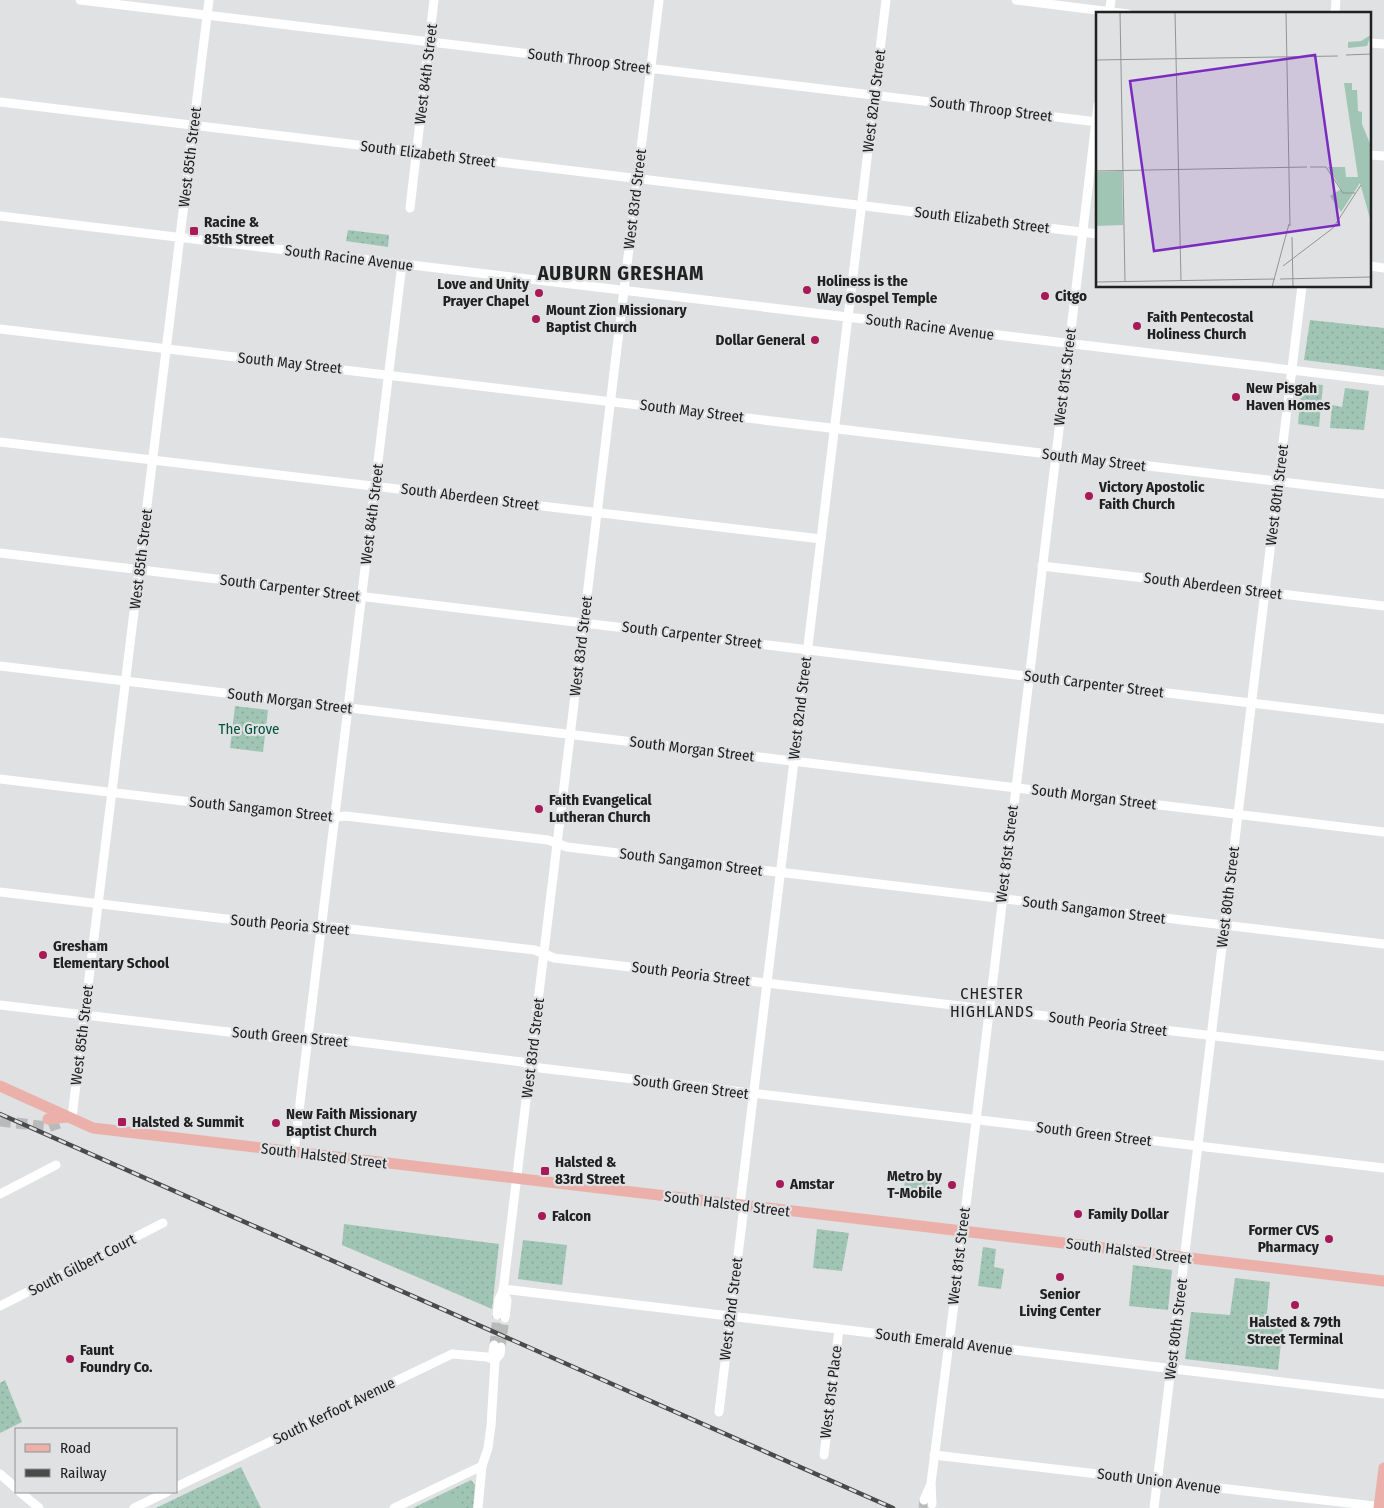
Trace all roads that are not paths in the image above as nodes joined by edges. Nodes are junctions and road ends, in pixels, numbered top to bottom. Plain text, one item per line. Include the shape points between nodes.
1 (80, 0) edge
2 (209, 0) edge
3 (434, 0) edge
4 (659, 0) edge
5 (886, 0) edge
6 (1016, 0) edge
7 (1102, 12) edge
8 (208, 15) junction
9 (429, 42) junction
10 (650, 68) junction
11 (875, 95) junction
12 (0, 102) edge
13 (1096, 122) edge
14 (194, 126) junction
15 (1096, 130) edge
16 (416, 152) junction
17 (637, 179) junction
18 (861, 206) junction
19 (410, 208) dead end
20 (0, 216) edge
21 (1083, 232) junction
22 (1096, 234) edge
23 (180, 238) junction
24 (402, 264) junction
25 (1302, 288) edge
26 (624, 290) junction
27 (848, 317) junction
28 (0, 328) edge
29 (1069, 344) junction
30 (167, 350) junction
31 (1292, 370) junction
32 (389, 374) junction
33 (1384, 381) edge
34 (610, 402) junction
35 (834, 428) junction
36 (0, 442) edge
37 (1056, 455) junction
38 (154, 460) junction
39 (1278, 481) junction
40 (375, 486) junction
41 (1384, 494) edge
42 (597, 513) junction
43 (821, 539) junction
44 (0, 553) edge
45 (1042, 566) junction
46 (140, 570) junction
47 (1265, 592) junction
48 (362, 596) junction
49 (1384, 606) edge
50 (584, 623) junction
51 (807, 649) junction
52 (0, 666) edge
53 (1029, 676) junction
54 (126, 681) junction
55 (1251, 702) junction
56 (348, 708) junction
57 (1384, 719) edge
58 (570, 734) junction
59 (794, 761) junction
60 (0, 779) edge
61 (1016, 788) junction
62 (112, 793) junction
63 (1238, 814) junction
64 (335, 817) junction
65 (1384, 832) edge
66 (557, 843) junction
67 (780, 873) junction
68 (0, 892) edge
69 (1002, 899) junction
70 (98, 904) junction
71 (1224, 925) junction
72 (321, 928) junction
73 (1384, 944) edge
74 (544, 954) junction
75 (767, 983) junction
76 (0, 1005) edge
77 (989, 1010) junction
78 (84, 1015) junction
79 (1211, 1036) junction
80 (308, 1038) junction
81 (1384, 1056) edge
82 (530, 1065) junction
83 (0, 1086) edge
84 (754, 1094) junction
85 (72, 1117) junction
86 (48, 1119) tunnel mouth
87 (975, 1120) junction
88 (59, 1123) tunnel mouth
89 (1198, 1146) junction
90 (294, 1152) junction
91 (56, 1165) dead end
92 (1384, 1168) edge
93 (517, 1179) junction
94 (0, 1194) edge
95 (742, 1205) junction
96 (163, 1223) dead end
97 (962, 1232) junction
98 (1184, 1257) junction
99 (1384, 1282) edge
100 (503, 1290) junction
101 (0, 1306) edge
102 (501, 1316) tunnel mouth
103 (730, 1316) junction
104 (839, 1329) junction
105 (949, 1343) junction
106 (497, 1346) tunnel mouth
107 (495, 1360) junction
108 (1171, 1370) junction
109 (1384, 1394) edge
110 (719, 1412) dead end
111 (934, 1454) junction
112 (824, 1455) dead end
113 (482, 1466) junction
114 (1384, 1468) edge
115 (0, 1474) edge
116 (1158, 1481) junction
117 (178, 1486) edge
118 (15, 1487) edge
119 (21, 1493) edge
120 (165, 1493) edge
121 (928, 1502) tunnel mouth
122 (1381, 1507) edge
123 (39, 1508) edge
124 (134, 1508) edge
125 (394, 1508) edge
126 (478, 1508) edge
127 (1154, 1508) edge

1 - 8 street, South Throop Street
2 - 8 street, West 85th Street
3 - 9 street, West 84th Street
4 - 10 street, West 83rd Street
5 - 11 street, West 82nd Street
6 - 7 street
8 - 9 street, South Throop Street
8 - 14 street, West 85th Street
9 - 10 street, South Throop Street
9 - 16 street, West 84th Street
10 - 11 street, South Throop Street
10 - 17 street, West 83rd Street
11 - 13 street, South Throop Street
11 - 18 street, West 82nd Street
12 - 14 street, South Elizabeth Street
14 - 16 street, South Elizabeth Street
14 - 23 street, West 85th Street
15 - 21 street, West 81st Street
16 - 17 street, South Elizabeth Street
16 - 19 street, West 84th Street
17 - 18 street, South Elizabeth Street
17 - 26 street, West 83rd Street
18 - 21 street, South Elizabeth Street
18 - 27 street, West 82nd Street
20 - 23 street, South Racine Avenue
21 - 22 street, South Elizabeth Street
21 - 29 street, West 81st Street
23 - 24 street, South Racine Avenue
23 - 30 street, West 85th Street
24 - 26 street, South Racine Avenue
24 - 32 street, West 84th Street
25 - 31 street, West 80th Street
26 - 27 street, South Racine Avenue
26 - 34 street, West 83rd Street
27 - 29 street, South Racine Avenue
27 - 35 street, West 82nd Street
28 - 30 street, South May Street
29 - 31 street, South Racine Avenue
29 - 37 street, West 81st Street
30 - 32 street, South May Street
30 - 38 street, West 85th Street
31 - 33 street, South Racine Avenue
31 - 39 street, West 80th Street
32 - 34 street, South May Street
32 - 40 street, West 84th Street
34 - 35 street, South May Street
34 - 42 street, West 83rd Street
35 - 37 street, South May Street
35 - 43 street, West 82nd Street
36 - 38 street, South Aberdeen Street
37 - 39 street, South May Street
37 - 45 street, West 81st Street
38 - 40 street, South Aberdeen Street
38 - 46 street, West 85th Street
39 - 41 street, South May Street
39 - 47 street, West 80th Street
40 - 42 street, South Aberdeen Street
40 - 48 street, West 84th Street
42 - 43 street, South Aberdeen Street
42 - 50 street, West 83rd Street
43 - 51 street, West 82nd Street
44 - 46 street, South Carpenter Street
45 - 47 street, South Aberdeen Street
45 - 53 street, West 81st Street
46 - 48 street, South Carpenter Street
46 - 54 street, West 85th Street
47 - 49 street, South Aberdeen Street
47 - 55 street, West 80th Street
48 - 50 street, South Carpenter Street
48 - 56 street, West 84th Street
50 - 51 street, South Carpenter Street
50 - 58 street, West 83rd Street
51 - 53 street, South Carpenter Street
51 - 59 street, West 82nd Street
52 - 54 street, South Morgan Street
53 - 55 street, South Carpenter Street
53 - 61 street, West 81st Street
54 - 56 street, South Morgan Street
54 - 62 street, West 85th Street
55 - 57 street, South Carpenter Street
55 - 63 street, West 80th Street
56 - 58 street, South Morgan Street
56 - 64 street, West 84th Street
58 - 59 street, South Morgan Street
58 - 66 street, West 83rd Street
59 - 61 street, South Morgan Street
59 - 67 street, West 82nd Street
60 - 62 street, South Sangamon Street
61 - 63 street, South Morgan Street
61 - 69 street, West 81st Street
62 - 64 street, South Sangamon Street
62 - 70 street, West 85th Street
63 - 65 street, South Morgan Street
63 - 71 street, West 80th Street
64 - 66 street, South Sangamon Street
64 - 72 street, West 84th Street
66 - 67 street, South Sangamon Street via 567,847
66 - 74 street, West 83rd Street
67 - 69 street, South Sangamon Street
67 - 75 street, West 82nd Street
68 - 70 street, South Peoria Street
69 - 71 street, South Sangamon Street
69 - 77 street, West 81st Street
70 - 72 street, South Peoria Street
70 - 78 street, West 85th Street
71 - 73 street, South Sangamon Street
71 - 79 street, West 80th Street
72 - 74 street, South Peoria Street via 535,950
72 - 80 street, West 84th Street
74 - 75 street, South Peoria Street via 554,958
74 - 82 street, West 83rd Street
75 - 77 street, South Peoria Street
75 - 84 street, West 82nd Street
76 - 78 street, South Green Street
77 - 79 street, South Peoria Street
77 - 87 street, West 81st Street
78 - 80 street, South Green Street via 296,1040
78 - 85 street, West 85th Street
79 - 81 street, South Peoria Street
79 - 89 street, West 80th Street
80 - 82 street, South Green Street
80 - 90 street, West 84th Street
82 - 84 street, South Green Street
82 - 93 street, West 83rd Street
83 - 85 main road, South Halsted Street
84 - 87 street, South Green Street
84 - 95 street, West 82nd Street
85 - 86 main road
85 - 88 main road
85 - 90 main road, South Halsted Street via 93,1128
87 - 89 street, South Green Street
87 - 97 street, West 81st Street
89 - 92 street, South Green Street
89 - 98 street, West 80th Street
90 - 93 main road, South Halsted Street
91 - 94 street
93 - 95 main road, South Halsted Street
93 - 100 street, West 83rd Street
95 - 97 main road, South Halsted Street
95 - 103 street, West 82nd Street
96 - 101 street, South Gilbert Court
97 - 98 main road, South Halsted Street
97 - 105 street, West 81st Street
98 - 99 main road, South Halsted Street
98 - 108 street, West 80th Street
100 - 102 street, West 83rd Street via 499,1299
100 - 103 street, South Emerald Avenue
103 - 104 street, South Emerald Avenue
103 - 110 street, West 82nd Street
104 - 105 street, South Emerald Avenue
104 - 112 street, West 81st Place
105 - 108 street, South Emerald Avenue
105 - 111 street, West 81st Street
106 - 107 street via 493,1352
107 - 113 street via 491,1426
107 - 117 street, South Kerfoot Avenue via 452,1354
108 - 109 street, South Emerald Avenue
108 - 116 street, West 80th Street
111 - 116 street, South Union Avenue
111 - 121 street, West 81st Street
113 - 125 street
113 - 126 street
114 - 122 main road
115 - 118 street
116 - 122 street, South Union Avenue
116 - 127 street, West 80th Street
119 - 123 street
120 - 124 street

